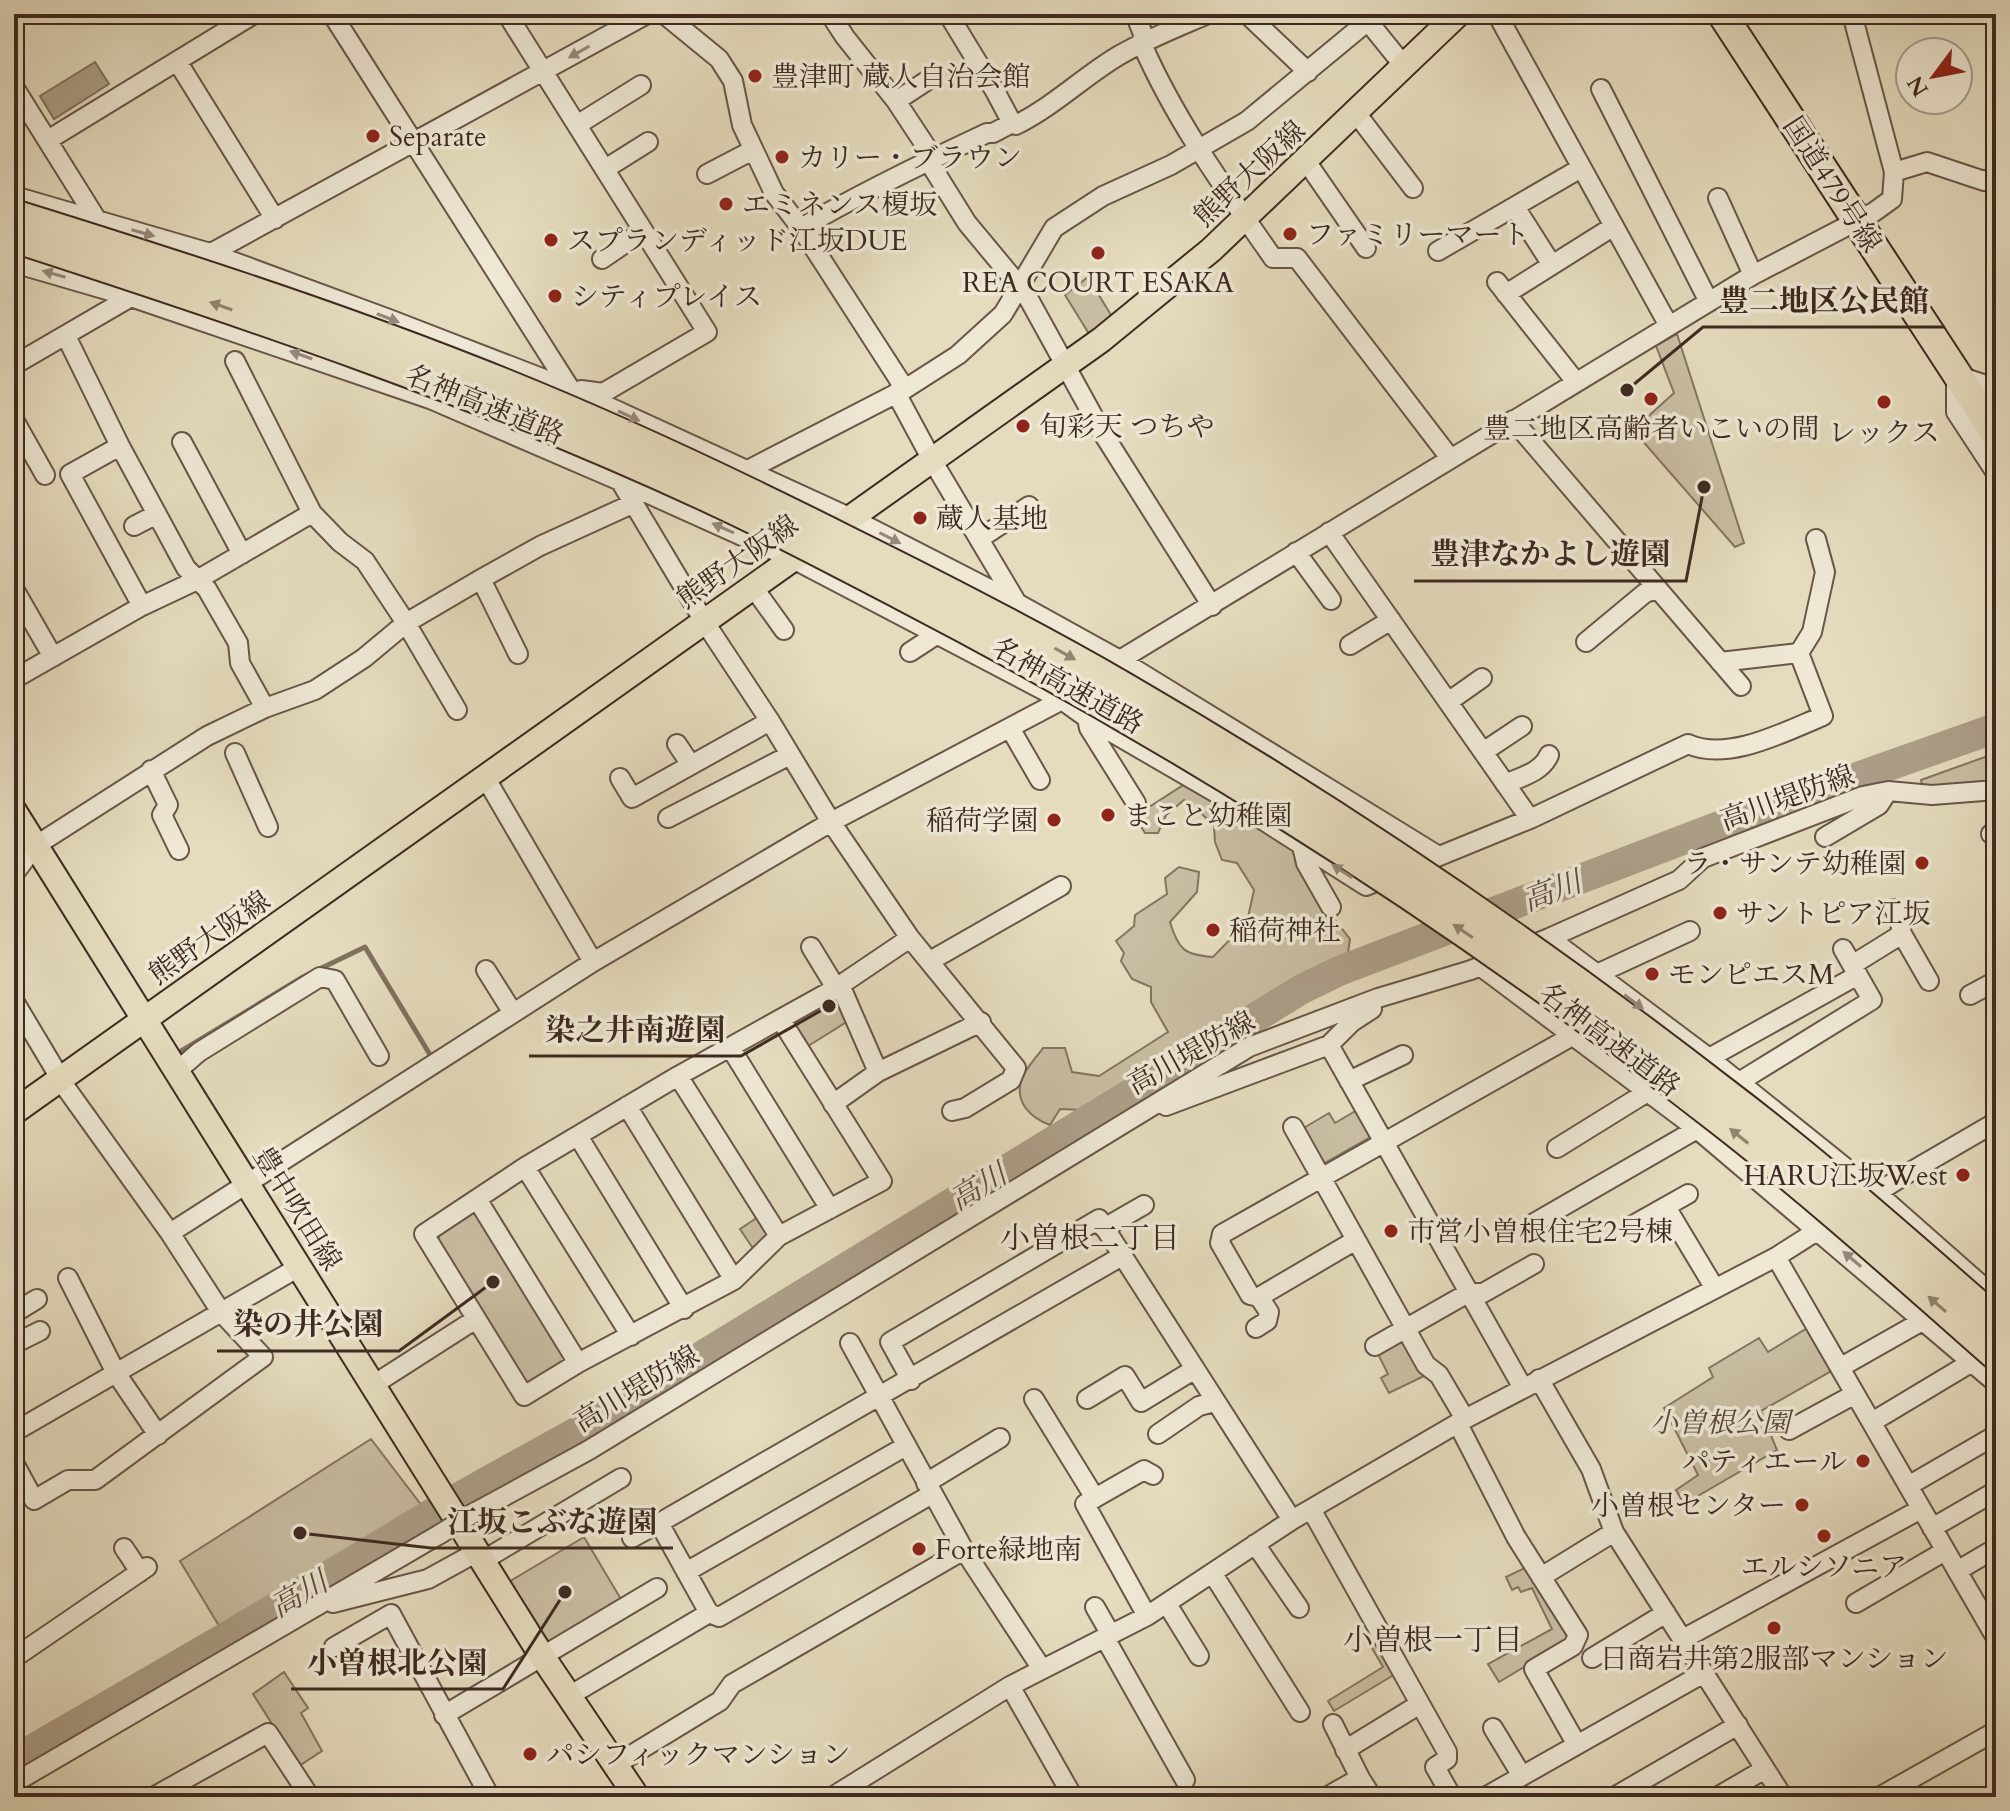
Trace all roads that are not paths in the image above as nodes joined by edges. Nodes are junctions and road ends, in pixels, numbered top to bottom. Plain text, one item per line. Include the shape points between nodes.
1 (254, 14) edge
2 (332, 14) edge
3 (507, 14) edge
4 (647, 14) edge
5 (664, 14) edge
6 (955, 14) edge
7 (1135, 14) edge
8 (1208, 14) edge
9 (1247, 14) edge
10 (1458, 14) edge
11 (1497, 14) edge
12 (1722, 14) edge
13 (1852, 14) edge
14 (837, 16) edge
15 (1365, 17) edge
16 (1142, 44) junction
17 (177, 61) junction
18 (1404, 66) junction
19 (544, 72) junction
20 (1308, 72) junction
21 (928, 80) dead end
22 (641, 85) dead end
23 (14, 87) edge
24 (1601, 89) dead end
25 (896, 101) junction
26 (1356, 113) junction
27 (1012, 123) junction
28 (577, 125) junction
29 (48, 140) junction
30 (648, 142) dead end
31 (414, 144) junction
32 (753, 150) junction
33 (1198, 150) junction
34 (931, 159) junction
35 (1306, 161) junction
36 (1581, 168) junction
37 (605, 169) junction
38 (1894, 172) junction
39 (707, 174) dead end
40 (1996, 177) edge
41 (1413, 188) dead end
42 (14, 196) edge
43 (1718, 198) dead end
44 (1515, 207) junction
45 (14, 214) edge
46 (275, 219) junction
47 (1245, 219) junction
48 (97, 220) junction
49 (1856, 220) junction
50 (1614, 226) junction
51 (801, 228) junction
52 (643, 231) junction
53 (1366, 248) dead end
54 (1438, 251) dead end
55 (210, 253) junction
56 (16, 258) edge
57 (602, 259) dead end
58 (1552, 265) junction
59 (1753, 275) junction
60 (1021, 287) junction
61 (131, 297) junction
62 (1709, 302) junction
63 (1669, 326) junction
64 (66, 336) junction
65 (235, 361) dead end
66 (1066, 364) junction
67 (14, 365) edge
68 (1956, 375) junction
69 (1576, 382) junction
70 (570, 389) junction
71 (901, 391) junction
72 (1996, 393) edge
73 (14, 420) edge
74 (1513, 420) junction
75 (1996, 434) edge
76 (182, 442) dead end
77 (120, 446) junction
78 (1450, 458) junction
79 (932, 460) junction
80 (746, 471) junction
81 (1996, 473) edge
82 (45, 475) dead end
83 (620, 481) junction
84 (632, 504) junction
85 (1029, 506) dead end
86 (312, 513) junction
87 (157, 514) junction
88 (851, 518) junction
89 (134, 526) dead end
90 (1329, 532) junction
91 (979, 539) junction
92 (1816, 539) dead end
93 (1296, 552) junction
94 (242, 554) junction
95 (793, 559) junction
96 (481, 579) junction
97 (197, 580) junction
98 (753, 587) junction
99 (14, 589) edge
100 (1658, 589) junction
101 (1331, 600) dead end
102 (1017, 603) junction
103 (142, 606) junction
104 (1212, 606) junction
105 (1391, 620) junction
106 (704, 621) junction
107 (406, 623) junction
108 (784, 630) dead end
109 (936, 635) junction
110 (1586, 642) dead end
111 (1350, 645) dead end
112 (910, 652) dead end
113 (1799, 653) junction
114 (518, 654) dead end
115 (53, 657) junction
116 (1120, 660) junction
117 (1720, 662) junction
118 (1482, 678) dead end
119 (14, 679) edge
120 (1741, 686) dead end
121 (1062, 700) junction
122 (1448, 702) junction
123 (265, 708) junction
124 (457, 710) dead end
125 (1087, 718) junction
126 (770, 721) junction
127 (1522, 726) dead end
128 (1010, 728) junction
129 (677, 744) dead end
130 (1483, 752) junction
131 (235, 753) dead end
132 (790, 755) junction
133 (1549, 755) dead end
134 (691, 765) junction
135 (151, 770) junction
136 (485, 777) junction
137 (620, 778) dead end
138 (1040, 780) dead end
139 (1505, 784) junction
140 (1996, 790) edge
141 (1888, 791) junction
142 (1136, 803) dead end
143 (14, 811) edge
144 (668, 818) dead end
145 (1530, 819) junction
146 (831, 822) junction
147 (268, 827) dead end
148 (1825, 837) dead end
149 (35, 846) junction
150 (1302, 846) junction
151 (179, 850) dead end
152 (1437, 855) junction
153 (14, 874) edge
154 (1061, 886) dead end
155 (1331, 907) dead end
156 (1894, 909) dead end
157 (1690, 931) dead end
158 (1902, 934) junction
159 (910, 938) junction
160 (1549, 938) junction
161 (811, 947) dead end
162 (930, 961) junction
163 (593, 962) junction
164 (1851, 963) junction
165 (1480, 966) junction
166 (486, 970) dead end
167 (1597, 974) junction
168 (1929, 981) dead end
169 (1996, 981) edge
170 (836, 988) junction
171 (1398, 992) junction
172 (1970, 995) dead end
173 (14, 1001) edge
174 (513, 1013) junction
175 (145, 1019) junction
176 (781, 1020) junction
177 (981, 1022) junction
178 (1574, 1035) junction
179 (1329, 1045) junction
180 (730, 1047) junction
181 (1403, 1055) dead end
182 (379, 1056) dead end
183 (1709, 1058) junction
184 (177, 1071) junction
185 (878, 1072) junction
186 (678, 1076) junction
187 (61, 1079) junction
188 (1349, 1081) junction
189 (1739, 1082) junction
190 (1649, 1091) junction
191 (833, 1104) junction
192 (627, 1106) junction
193 (952, 1111) dead end
194 (14, 1112) edge
195 (1126, 1121) junction
196 (1996, 1122) edge
197 (1293, 1127) dead end
198 (1697, 1129) junction
199 (578, 1136) junction
200 (1382, 1142) junction
201 (1557, 1148) dead end
202 (525, 1167) junction
203 (1321, 1177) junction
204 (247, 1184) junction
205 (1877, 1193) junction
206 (1688, 1194) dead end
207 (477, 1199) junction
208 (1144, 1205) dead end
209 (1666, 1207) junction
210 (830, 1209) junction
211 (1534, 1223) dead end
212 (1633, 1225) dead end
213 (1104, 1228) junction
214 (1820, 1231) junction
215 (170, 1233) junction
216 (779, 1236) junction
217 (1356, 1240) junction
218 (1122, 1256) junction
219 (1776, 1257) junction
220 (1534, 1264) dead end
221 (299, 1267) junction
222 (68, 1278) dead end
223 (734, 1280) junction
224 (1714, 1287) junction
225 (1468, 1293) junction
226 (1259, 1297) junction
227 (1996, 1298) edge
228 (37, 1299) dead end
229 (684, 1309) junction
230 (221, 1312) junction
231 (14, 1313) edge
232 (476, 1319) junction
233 (1924, 1320) junction
234 (1996, 1320) edge
235 (1256, 1328) dead end
236 (1406, 1329) junction
237 (40, 1331) dead end
238 (631, 1336) junction
239 (850, 1343) dead end
240 (14, 1344) edge
241 (1375, 1346) dead end
242 (1984, 1359) edge
243 (578, 1363) junction
244 (1841, 1367) junction
245 (1195, 1369) junction
246 (116, 1373) junction
247 (911, 1380) junction
248 (1996, 1383) edge
249 (1531, 1384) junction
250 (373, 1385) junction
251 (1855, 1394) junction
252 (880, 1398) junction
253 (1034, 1399) dead end
254 (1087, 1399) dead end
255 (1214, 1402) junction
256 (1462, 1422) junction
257 (1872, 1422) junction
258 (16, 1427) edge
259 (1789, 1430) dead end
260 (1158, 1434) dead end
261 (158, 1435) junction
262 (1996, 1435) edge
263 (1000, 1438) dead end
264 (906, 1446) junction
265 (14, 1463) edge
266 (1153, 1475) dead end
267 (621, 1478) dead end
268 (1908, 1486) junction
269 (929, 1489) junction
270 (1996, 1491) edge
271 (1095, 1498) junction
272 (1311, 1509) junction
273 (1921, 1509) junction
274 (1292, 1520) junction
275 (659, 1523) junction
276 (1932, 1528) junction
277 (1614, 1532) junction
278 (632, 1538) dead end
279 (1255, 1544) junction
280 (124, 1548) dead end
281 (1996, 1548) edge
282 (964, 1550) junction
283 (1945, 1551) junction
284 (480, 1557) junction
285 (1957, 1571) junction
286 (686, 1572) junction
287 (1213, 1574) junction
288 (1541, 1577) junction
289 (657, 1588) dead end
290 (1856, 1603) dead end
291 (1167, 1604) junction
292 (1095, 1607) dead end
293 (1299, 1608) dead end
294 (309, 1610) junction
295 (709, 1613) junction
296 (1666, 1613) junction
297 (1147, 1616) junction
298 (1108, 1636) junction
299 (1996, 1638) edge
300 (1683, 1639) junction
301 (334, 1647) dead end
302 (542, 1656) junction
303 (1199, 1656) dead end
304 (14, 1658) edge
305 (1592, 1658) dead end
306 (1042, 1669) junction
307 (1704, 1673) junction
308 (1010, 1686) junction
309 (569, 1696) junction
310 (1420, 1704) junction
311 (1300, 1712) dead end
312 (444, 1715) junction
313 (1333, 1724) dead end
314 (1738, 1725) junction
315 (1493, 1728) dead end
316 (1996, 1731) edge
317 (1577, 1745) junction
318 (1345, 1750) junction
319 (615, 1765) junction
320 (1765, 1769) junction
321 (1522, 1776) junction
322 (1360, 1778) junction
323 (1185, 1780) dead end
324 (14, 1783) edge
325 (153, 1797) edge
326 (310, 1797) edge
327 (490, 1797) edge
328 (637, 1797) edge
329 (832, 1797) edge
330 (1073, 1797) edge
331 (1326, 1797) edge
332 (1372, 1797) edge
333 (1452, 1797) edge
334 (1485, 1797) edge
335 (1614, 1797) edge
336 (1717, 1797) edge
337 (1783, 1797) edge
338 (1879, 1797) edge

1 - 17 street
2 - 31 street
3 - 19 street
4 -> 19 street
5 - 32 street via 719,59 733,81
6 - 27 street via 950,17
7 - 16 street
8 - 16 street
9 - 20 street
10 - 18 main road, 熊野大阪線
11 - 36 street
12 - 49 highway, 国道479号線
13 - 38 street
14 - 25 street
15 - 18 street
15 - 20 street
16 - 27 street via 1042,112
16 - 33 street
17 - 29 street
17 - 46 street
18 - 26 main road, 熊野大阪線
19 - 28 street
19 - 31 street
20 - 33 street via 1247,121
21 - 25 street
22 - 28 street
23 - 29 street
24 - 62 street
25 - 34 street
26 - 35 main road, 熊野大阪線
26 - 41 street
27 - 34 street
28 - 37 street
29 - 48 street
30 - 37 street
31 - 46 street
31 - 70 street
32 - 39 street
32 - 51 street via 774,193
33 - 47 street
33 - 60 street via 1103,196 1054,228
34 - 51 street
34 - 60 street via 967,223
35 - 47 main road, 熊野大阪線
35 - 53 street
36 - 44 street
36 - 50 street
37 - 52 street
38 - 40 street via 1927,162 1984,181
38 - 49 street via 1892,199
42 - 48 street
43 - 59 street
44 - 54 street
44 - 58 street
45 -> 234 highway, 名神高速道路, bridge via 214,277 475,371 789,511 1120,684 1383,846 1598,996 1828,1175
46 - 55 street
47 - 66 main road, 熊野大阪線 via 1138,312
47 - 78 street via 1273,258 1297,258
48 -> 55 street
49 - 59 street
49 - 68 highway, 国道479号線
50 - 58 street
50 - 63 street
51 - 71 street
52 - 57 street
52 - 70 street via 707,332 603,393
55 - 61 street
55 -> 70 street
61 -> 56 street
242 -> 56 highway, 名神高速道路, bridge via 1823,1205 1596,1026 1365,865 1107,706 730,508 462,393 327,343
58 - 69 street via 1502,288
59 - 62 street
60 - 66 street
60 - 71 street via 986,332
61 - 64 street
83 -> 61 street via 430,399
62 - 63 street
63 - 69 street
64 - 67 street
64 - 77 street
65 - 86 street
66 - 79 main road, 熊野大阪線
66 - 104 street via 1102,432
68 - 72 street
68 - 75 highway, 国道479号線
68 - 81 street via 1956,412
69 - 74 street
70 -> 80 street
70 - 83 street
71 - 79 street
71 - 80 street
73 - 82 street
74 - 78 street
74 - 100 street
76 - 94 street
77 - 87 street
77 - 103 street via 70,474
78 - 90 street
79 - 88 main road, 熊野大阪線
79 - 91 street
80 - 88 street
83 - 84 street
95 -> 83 street
84 - 96 street
84 - 106 street
85 - 91 street
86 - 94 street
86 - 107 street via 365,561
87 - 89 street
87 - 97 street
88 - 95 main road, 熊野大阪線
88 -> 102 street
90 - 93 street
90 - 105 street
91 - 102 street
92 - 113 street via 1825,572 1812,632
93 - 101 street
93 - 104 street
94 - 97 street
95 - 98 main road, 熊野大阪線
95 - 109 street
96 - 107 street
96 - 114 street
97 - 103 street
97 - 123 street via 238,643 240,663
98 - 106 main road, 熊野大阪線
98 - 108 street
99 - 115 street
100 - 110 street via 1645,593
100 - 117 street
102 - 116 street
103 - 115 street
104 - 116 street
105 - 111 street
105 - 122 street
106 - 126 street
106 - 136 main road, 熊野大阪線
107 - 123 street via 315,690
107 - 124 street
109 - 112 street
109 - 121 street
113 - 117 street
113 - 145 street via 1823,716 1723,751 1688,744
115 - 119 street
116 - 121 street
116 - 152 street
117 - 120 street
118 - 122 street
121 - 125 street
121 - 128 street
122 - 130 street
123 - 135 street
125 - 142 street
125 - 150 street
126 - 132 street
126 - 134 street
127 - 130 street
128 - 138 street
128 - 146 street
129 - 134 street
130 - 139 street
131 - 147 street
132 - 144 street
132 - 146 street
133 - 139 street via 1536,770
134 - 137 street via 632,798
135 - 149 street
135 - 151 street via 168,805 162,815
136 - 163 street
136 - 175 main road, 熊野大阪線
139 - 145 street
140 - 141 street, 高川堤防線 via 1932,795
141 - 148 street via 1879,805
141 - 160 street, 高川堤防線 via 1703,858 1679,880
143 - 149 main road, 豊中吹田線
145 - 152 street
146 - 159 street
146 - 163 street
149 - 153 street
149 - 175 main road, 豊中吹田線
152 -> 150 street via 1366,886
150 - 155 street
154 - 162 street
156 - 158 street
157 - 167 street
158 - 164 street
158 - 168 street
159 - 162 street
159 - 170 street
160 - 165 street, 高川堤防線
160 - 167 street
161 - 170 street
162 - 177 street
163 - 174 street
164 - 183 street
164 - 189 street via 1872,1000
165 - 171 street, 高川堤防線
165 - 178 street
166 - 174 street
167 -> 183 street
169 - 172 street
170 - 176 street
170 - 185 street via 844,994
171 - 179 street via 1352,1022
171 - 195 street, 高川堤防線 via 1249,1047
173 - 187 street
174 - 204 street
175 - 184 main road, 豊中吹田線
175 - 187 main road, 熊野大阪線
176 - 180 street
176 - 191 street
177 - 185 street
177 - 193 street via 1016,1068 1011,1080
178 - 190 street
178 - 200 street
179 - 188 street
179 - 195 street
180 - 186 street
180 - 210 street
181 - 188 street
182 - 184 street via 335,980 320,977
183 - 189 street
184 - 204 main road, 豊中吹田線
185 - 191 street
186 - 192 street
186 - 216 street
187 - 194 main road, 熊野大阪線
187 - 215 street
188 - 200 street
189 - 205 street
190 - 198 street
190 - 201 street
191 - 210 street via 882,1181
192 - 199 street
192 - 223 street
195 - 294 street, 高川堤防線, bridge via 589,1450
196 - 205 street
197 - 203 street
198 - 211 street
198 - 214 street
199 - 202 street
199 - 229 street
200 - 203 street
200 - 225 street
202 - 207 street
202 - 238 street
203 - 217 street
203 - 226 street via 1222,1234 1220,1243 1250,1295
204 - 215 street
204 - 221 main road, 豊中吹田線
205 - 214 street
205 - 227 street
206 - 209 street
207 - 232 street via 424,1234
207 - 243 street
208 - 213 street
209 - 212 street
209 - 224 street
210 - 216 street
213 - 218 street
213 - 247 street via 1099,1219 890,1342
214 - 219 street
233 -> 214 street
215 - 230 street
216 - 223 street
217 - 226 street
217 - 236 street
218 - 245 street
218 - 247 street
219 - 224 street
219 - 244 street
220 - 225 street via 1483,1293
221 - 230 street
221 - 250 main road, 豊中吹田線
222 - 246 street
223 - 229 street
224 - 249 street
225 - 236 street
225 - 249 street
226 - 235 street via 1269,1312 1267,1321
228 - 231 street
229 - 238 street
230 - 246 street
230 - 261 street via 263,1357
232 - 243 street via 524,1396
232 - 250 street
233 - 242 street
233 - 244 street
236 - 241 street
236 - 256 street via 1426,1365 1439,1375
237 - 240 street
238 - 243 street
239 - 252 street
242 - 248 street
242 - 257 street
244 - 251 street
245 - 254 street via 1141,1402 1125,1376
245 - 255 street
246 - 258 street
246 - 261 street
247 - 252 street
249 - 256 street
249 - 277 street via 1591,1469
250 - 284 main road, 豊中吹田線
251 - 257 street
251 - 259 street
252 - 264 street
252 - 275 street
253 - 271 street
255 - 260 street
255 - 274 street
256 - 272 street
256 - 288 street via 1516,1537
257 - 268 street
261 - 265 street via 95,1480 68,1480 34,1500
262 - 268 street
263 - 269 street
264 - 269 street
264 - 286 street
266 - 271 street via 1144,1470
267 - 284 street
268 - 273 street
269 - 282 street
269 - 295 street via 719,1617
270 - 276 street
271 - 297 street via 1085,1504
272 - 274 street
272 - 310 street
273 - 276 street
273 - 300 street
274 - 279 street
275 - 278 street
275 - 286 street
276 - 283 street
277 - 288 street
277 - 296 street
279 - 287 street
279 - 293 street
280 - 304 street via 144,1569
281 - 285 street
282 - 306 street
282 - 319 street via 732,1684 720,1701
283 - 285 street
283 - 290 street
284 - 294 street via 428,1579
284 - 302 main road, 豊中吹田線
285 - 299 street
286 - 295 street
287 - 291 street
287 - 311 street
288 - 317 street via 1578,1635 1573,1646 1534,1669
289 - 302 street
291 - 297 street
291 - 303 street
292 - 298 street
294 - 324 street, 高川堤防線
295 - 309 street
296 - 300 street
296 - 305 street
297 - 298 street
298 - 306 street
298 - 323 street
300 - 307 street
301 - 312 street via 391,1614
302 - 309 main road, 豊中吹田線
302 - 312 street
306 - 308 street
307 - 314 street
307 - 317 street
308 - 329 street
308 - 330 street
309 - 319 main road, 豊中吹田線
310 - 318 street
310 - 333 street via 1447,1752 1447,1759 1435,1767
312 - 327 street
313 - 318 street
314 - 320 street
314 - 335 street
315 - 321 street
316 - 338 street
317 - 321 street
318 - 322 street
319 - 328 main road, 豊中吹田線
320 - 336 street
320 - 337 street
321 - 334 street
322 - 331 street
322 - 332 street
325 - 326 street via 268,1733

